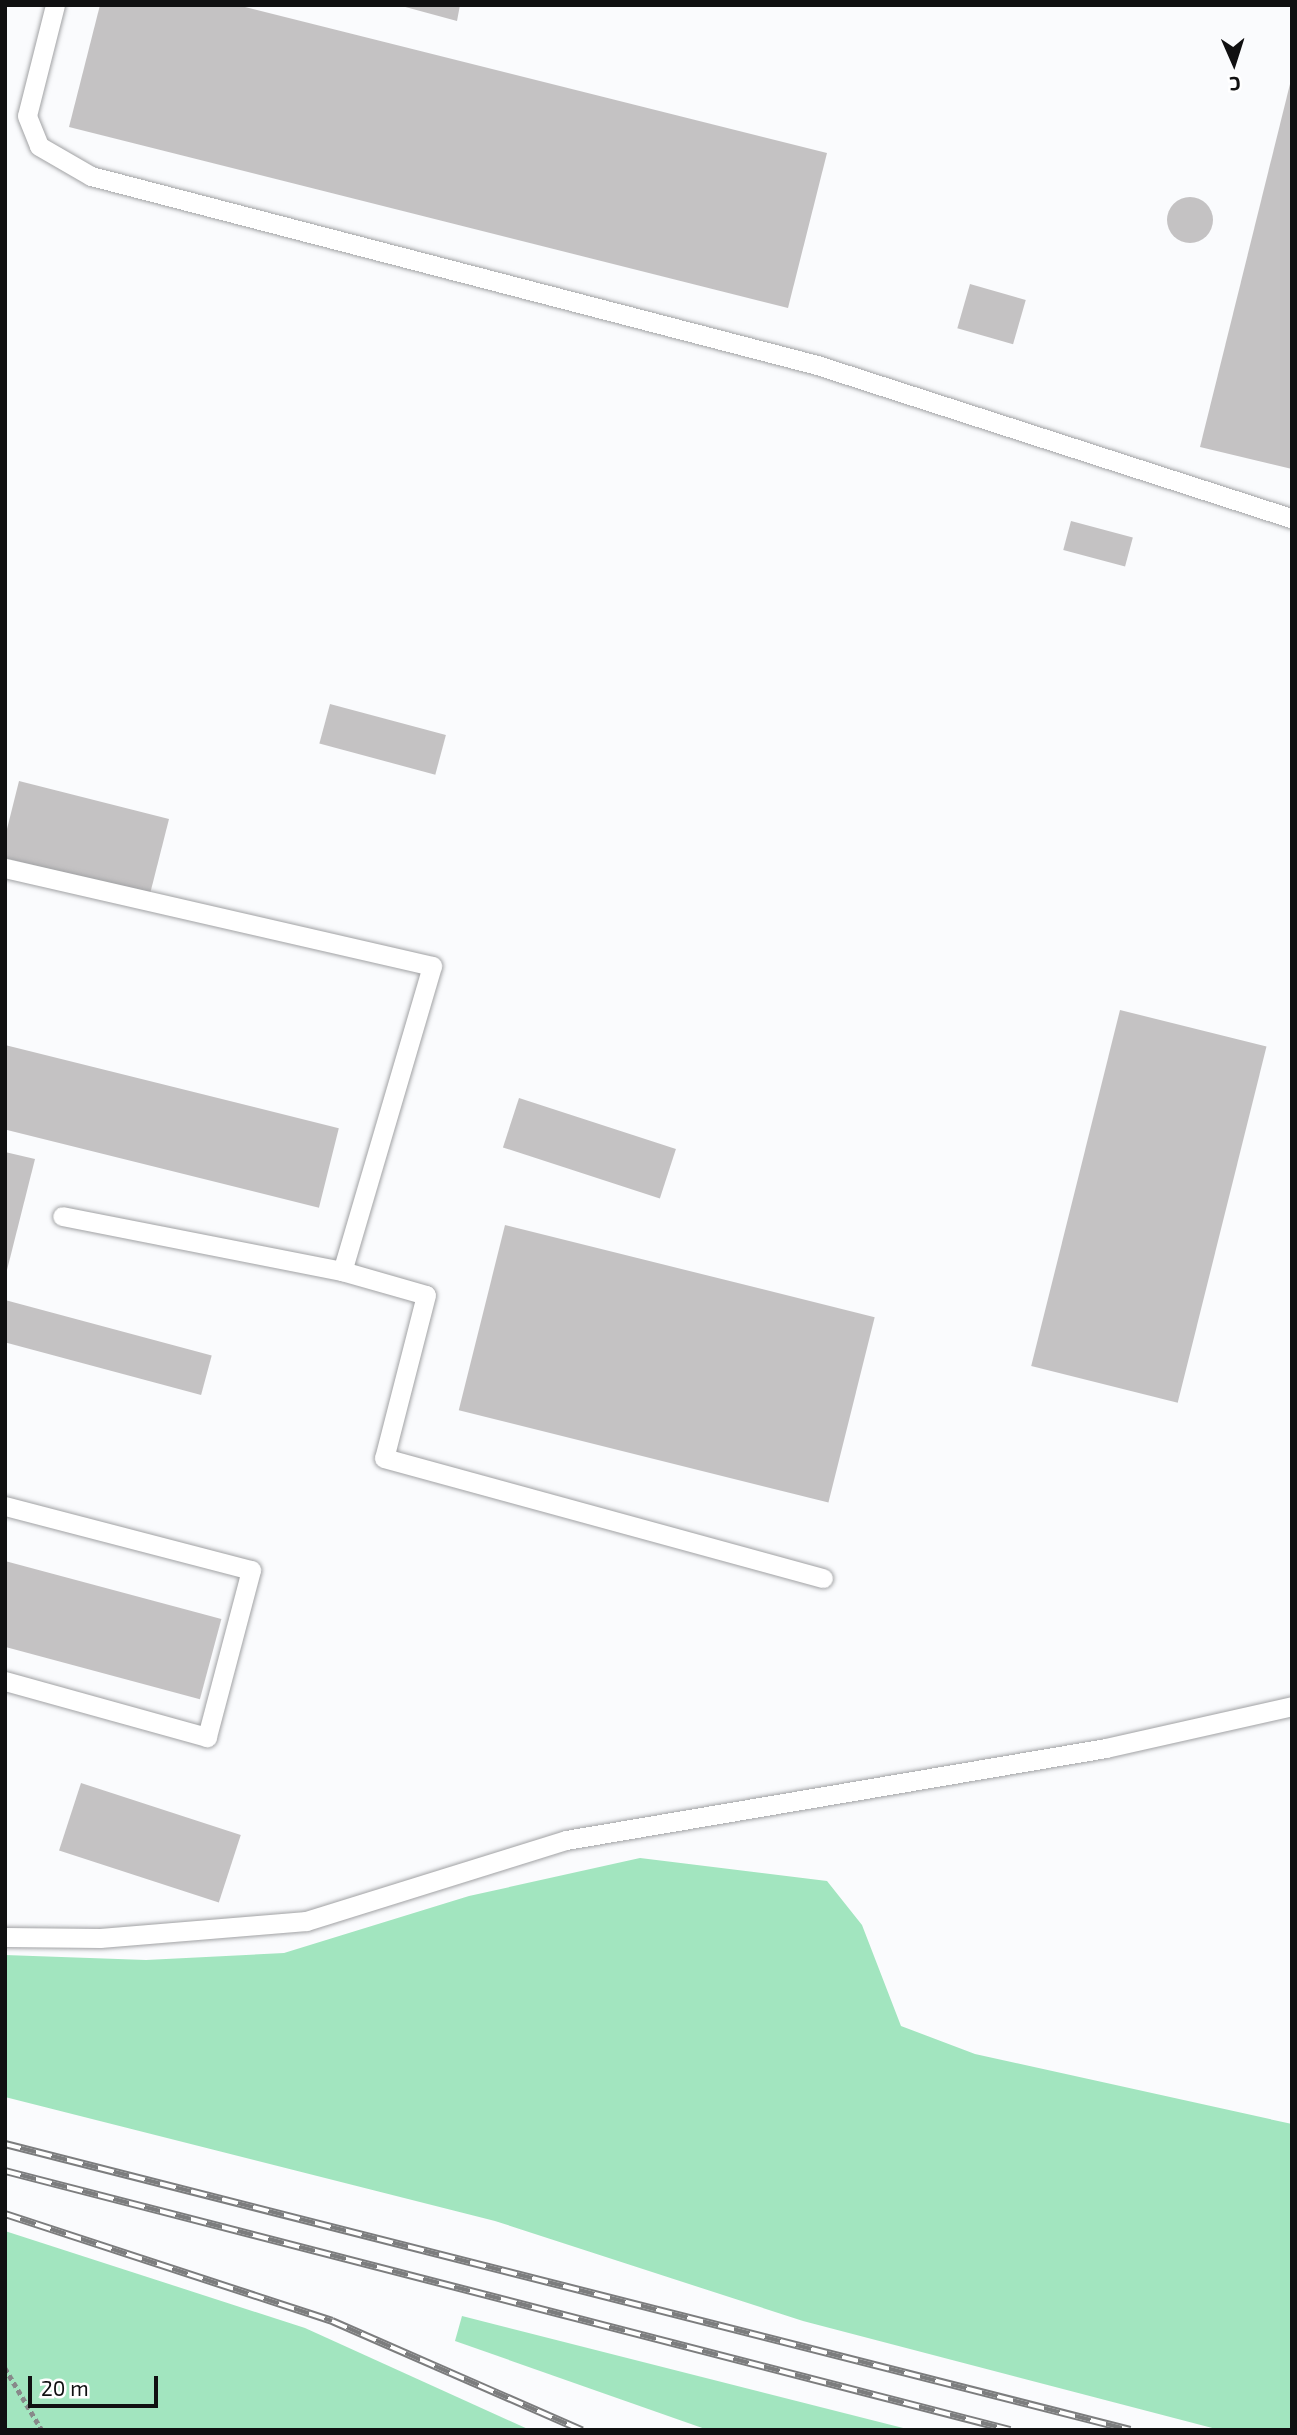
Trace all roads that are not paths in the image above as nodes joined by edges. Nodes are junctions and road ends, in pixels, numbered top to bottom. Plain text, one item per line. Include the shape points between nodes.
1 (55, 5) edge
2 (1292, 517) edge
3 (5, 868) edge
4 (62, 1216) dead end
5 (342, 1271) junction
6 (5, 1506) edge
7 (823, 1578) dead end
8 (5, 1681) edge
9 (1292, 1706) edge
10 (5, 1937) edge

1 - 2 lane via 27,116 39,146 91,176 817,365
3 - 5 lane via 432,966
4 - 5 lane
5 - 7 lane via 426,1295 384,1458
6 - 8 lane via 251,1570 207,1737
9 - 10 lane via 1106,1748 566,1840 306,1921 100,1938

